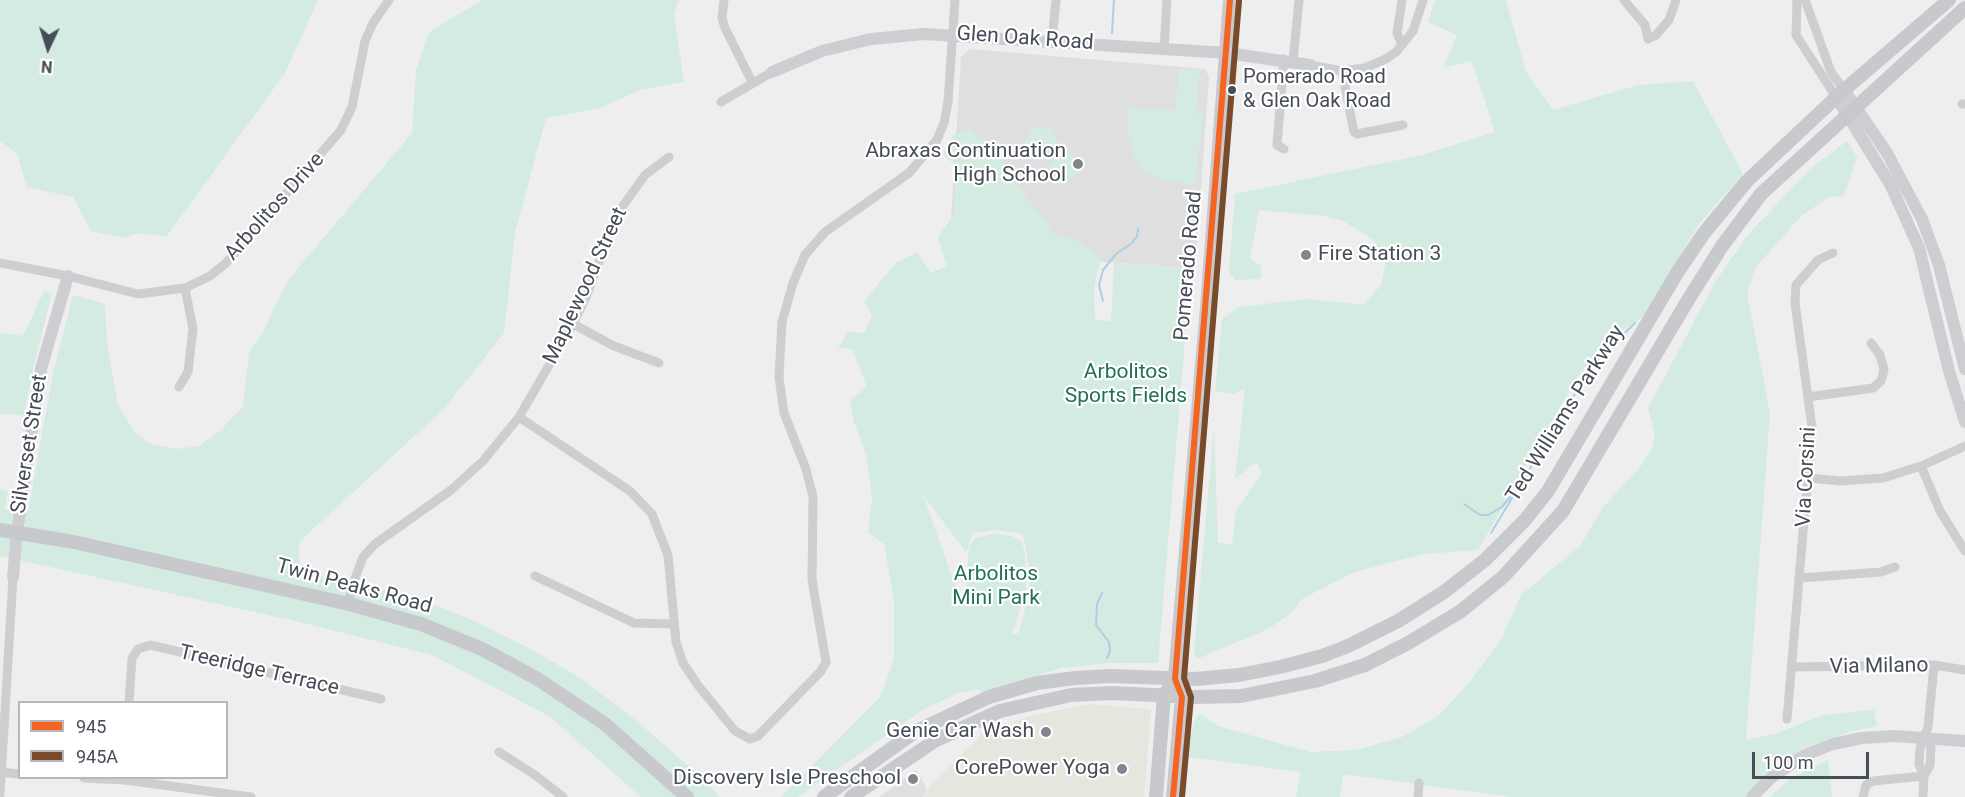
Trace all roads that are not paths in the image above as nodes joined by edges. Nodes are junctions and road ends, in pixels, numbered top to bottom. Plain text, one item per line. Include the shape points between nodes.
1 (389, 0) edge
2 (724, 0) edge
3 (955, 0) edge
4 (1056, 0) edge
5 (1167, 0) edge
6 (1230, 0) edge
7 (1299, 0) edge
8 (1402, 0) edge
9 (1423, 0) edge
10 (1624, 0) edge
11 (1676, 0) edge
12 (1797, 0) edge
13 (1805, 0) edge
14 (1949, 0) edge
15 (1965, 8) edge
16 (1811, 17) junction
17 (1797, 20) junction
18 (952, 34) junction
19 (1052, 41) junction
20 (1402, 45) junction
21 (1164, 49) junction
22 (1227, 53) junction
23 (1288, 60) junction
24 (1310, 65) joint
25 (1342, 71) junction
26 (772, 72) joint
27 (752, 82) junction
28 (1840, 94) junction
29 (721, 102) dead end
30 (1851, 110) junction
31 (1403, 125) dead end
32 (1284, 149) dead end
33 (669, 157) dead end
34 (1833, 253) dead end
35 (0, 263) edge
36 (68, 276) junction
37 (185, 288) junction
38 (573, 324) junction
39 (1871, 343) dead end
40 (1964, 362) edge
41 (659, 363) dead end
42 (179, 387) dead end
43 (1808, 397) junction
44 (519, 417) junction
45 (1965, 422) edge
46 (1965, 446) edge
47 (1921, 466) junction
48 (1809, 478) junction
49 (0, 530) edge
50 (17, 532) junction
51 (1965, 551) edge
52 (1895, 567) dead end
53 (535, 576) dead end
54 (14, 577) joint
55 (1800, 578) junction
56 (349, 604) junction
57 (674, 624) junction
58 (1934, 665) junction
59 (1793, 667) junction
60 (1965, 670) edge
61 (1175, 679) junction
62 (1164, 696) junction
63 (1182, 697) junction
64 (381, 699) dead end
65 (129, 701) edge
66 (1787, 719) dead end
67 (1926, 737) junction
68 (1965, 741) edge
69 (499, 752) dead end
70 (1, 773) edge
71 (18, 774) edge
72 (1924, 776) junction
73 (125, 779) edge
74 (1419, 783) dead end
75 (0, 795) edge
76 (251, 797) edge
77 (562, 797) edge
78 (687, 797) edge
79 (824, 797) edge
80 (851, 797) edge
81 (1156, 797) edge
82 (1173, 797) edge
83 (1418, 797) edge
84 (1752, 797) edge
85 (1863, 797) edge
86 (1923, 797) edge

1 - 37 street, Arbolitos Drive via 365,41 352,107 341,130 226,263
2 - 27 street via 725,28
3 - 18 street
4 - 19 street
5 - 21 street
6 - 22 main road, Pomerado Road
7 - 23 street
8 - 20 street via 1397,33
9 - 20 street via 1416,25
10 - 11 street via 1645,25 1648,39 1669,20
12 - 17 street
13 - 16 street
14 - 28 main road, Ted Williams Parkway
15 - 30 main road
16 - 17 street
16 - 28 street
17 - 28 street via 1796,34
18 - 19 street, Glen Oak Road
18 - 26 street, Glen Oak Road via 871,39 822,51
18 - 57 street via 946,111 937,140 909,173 825,232 806,255 782,322 779,376 784,413 813,497 812,580 826,662 770,725 750,739 735,731 683,663
19 - 21 street, Glen Oak Road
20 - 25 street via 1364,68
21 - 22 street, Glen Oak Road
22 - 23 street, Glen Oak Road
22 - 61 main road, Pomerado Road
23 - 24 street, Glen Oak Road
23 - 32 street via 1277,145
24 - 25 street, Glen Oak Road
25 - 31 street via 1354,132
26 - 27 street, Glen Oak Road
27 - 29 street, Glen Oak Road
28 - 30 street
28 - 61 main road, Ted Williams Parkway via 1747,181 1704,232 1548,491 1526,520 1485,560 1398,621 1322,656 1239,675
30 - 40 street via 1887,153 1922,219 1939,265
30 - 45 street via 1919,248
30 - 63 main road via 1761,194 1722,246 1563,512 1503,577 1461,611 1365,664 1316,681 1241,696
33 - 38 street, Maplewood Street via 645,175 615,217
34 - 43 street, Via Corsini via 1818,260 1796,285
35 - 36 street, Arbolitos Drive
36 - 37 street, Arbolitos Drive via 138,294
36 - 50 street, Silverset Street via 41,369
37 - 42 street via 193,329 188,372
38 - 41 street via 614,346
38 - 44 street, Maplewood Street
39 - 43 street via 1884,369 1881,381 1873,388
43 - 48 street, Via Corsini via 1812,427
44 - 56 street, Maplewood Street via 483,461 451,490 375,544 363,557
44 - 57 street via 630,491 652,514 668,555
46 - 47 street
47 - 48 street via 1883,478
47 - 51 street via 1940,511
48 - 55 street, Via Corsini
49 - 50 main road, Twin Peaks Road
50 - 54 street, Silverset Street
50 - 56 main road, Twin Peaks Road
52 - 55 street via 1881,572
53 - 57 street via 634,623
54 - 70 street, Silverset Street
55 - 59 street, Via Corsini
56 - 78 main road, Twin Peaks Road via 421,624 482,649 537,678 605,724
58 - 59 street, Via Milano
58 - 60 street, Via Milano
58 - 67 street
59 - 66 street, Via Corsini
61 - 62 main road, Pomerado Road
61 - 63 main road, Pomerado Road
61 - 79 main road, Ted Williams Parkway via 1083,677 1037,683 989,697 916,732
62 - 63 main road
62 - 80 main road via 1071,695 1000,711 936,740
62 - 81 main road, Pomerado Road
63 - 82 main road, Pomerado Road
64 - 65 street, Treeridge Terrace via 150,645 138,649 132,658
67 - 68 street
67 - 72 street via 1920,748 1919,764
67 - 84 street via 1862,738 1833,744 1804,755
69 - 77 street
70 - 71 street
70 - 75 street, Silverset Street
72 - 85 street via 1872,781 1866,785
72 - 86 street
73 - 76 street
74 - 83 street

